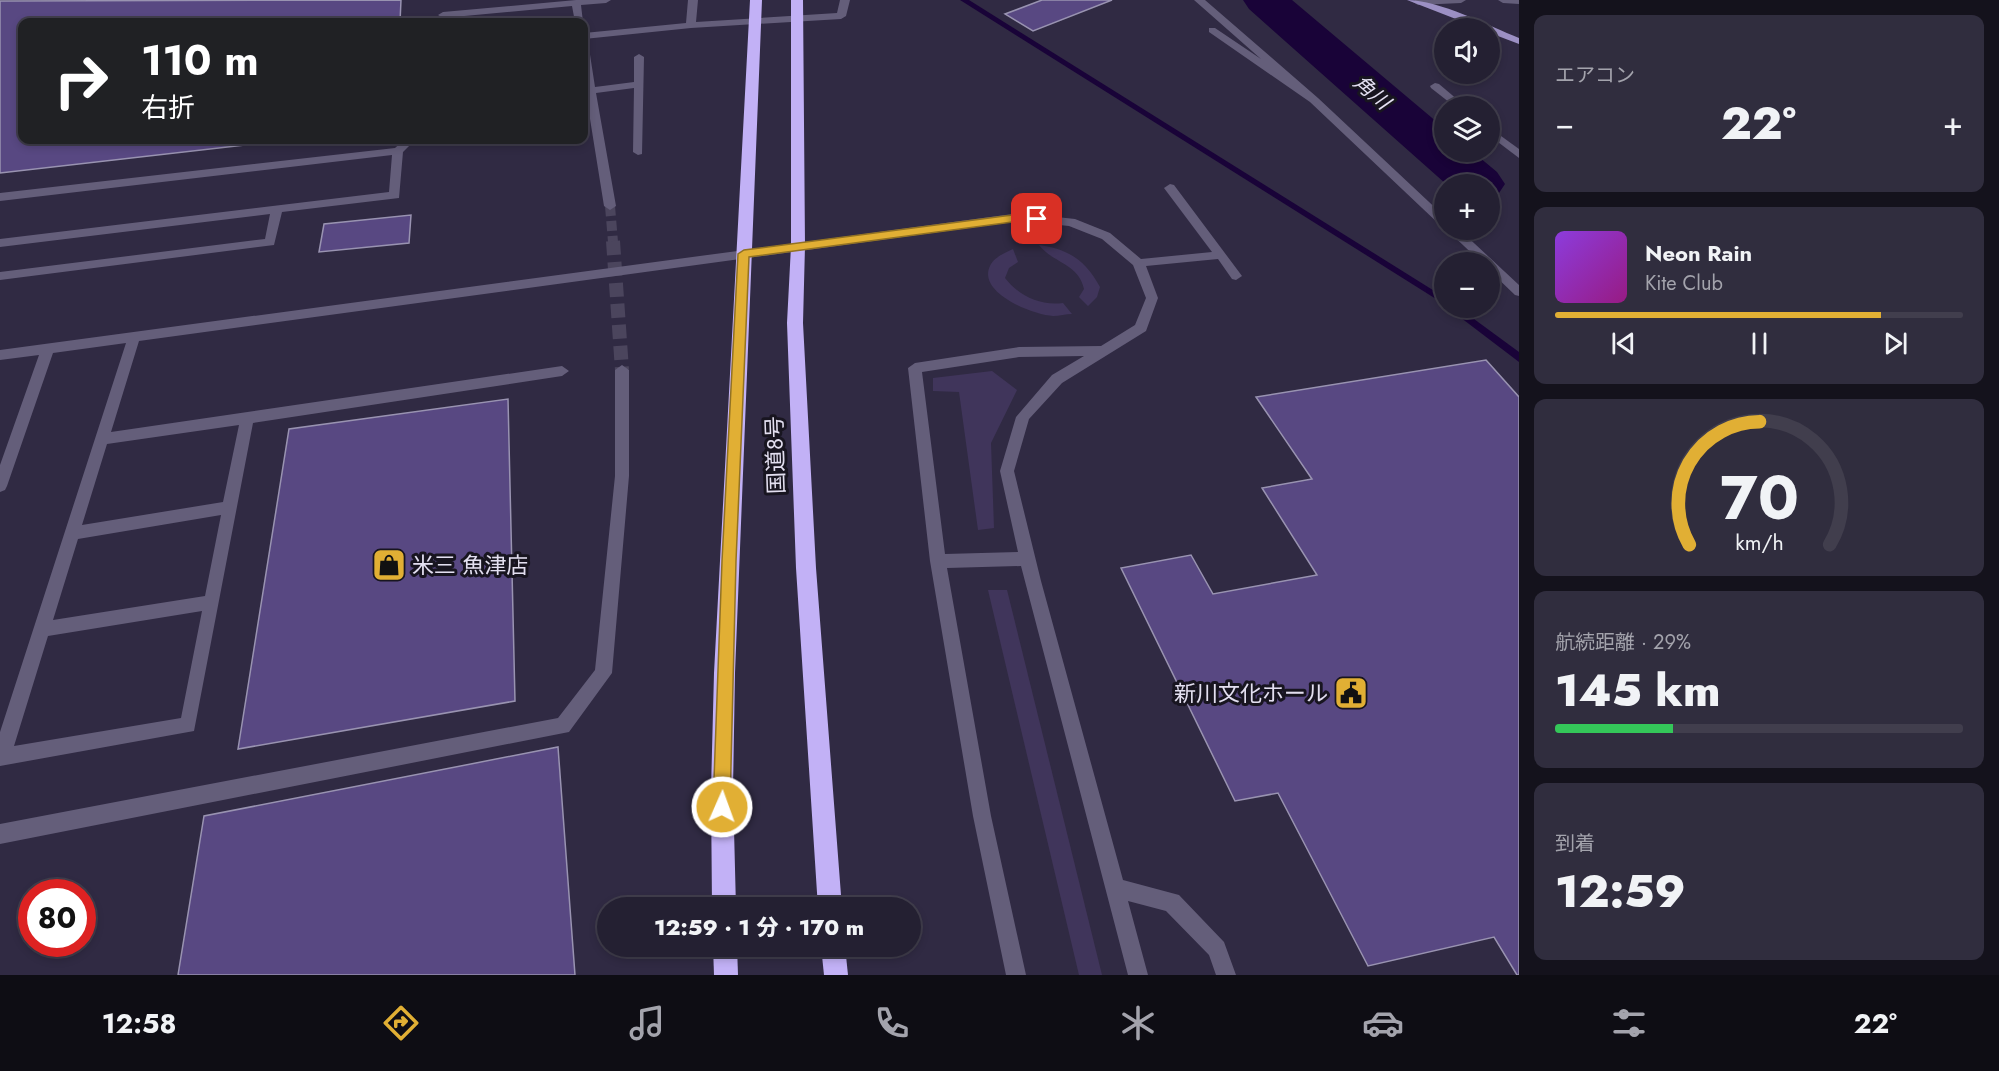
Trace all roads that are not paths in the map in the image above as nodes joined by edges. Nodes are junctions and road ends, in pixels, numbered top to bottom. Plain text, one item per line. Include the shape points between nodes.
1 (489, 0) edge
2 (606, 0) edge
3 (693, 0) edge
4 (756, 0) edge
5 (797, 0) edge
6 (845, 0) edge
7 (1199, 0) edge
8 (1461, 0) edge
9 (1503, 0) edge
10 (1415, 1) edge
11 (1519, 1) edge
12 (576, 3) junction
13 (490, 11) junction
14 (443, 15) edge
15 (578, 18) edge
16 (1459, 18) edge
17 (691, 25) junction
18 (1212, 30) dead end
19 (1500, 34) edge
20 (588, 36) edge
21 (1519, 41) edge
22 (639, 57) dead end
23 (638, 85) junction
24 (1435, 86) dead end
25 (588, 90) edge
26 (588, 95) edge
27 (1448, 96) edge
28 (1314, 100) junction
29 (1500, 139) edge
30 (406, 144) edge
31 (398, 151) junction
32 (638, 152) dead end
33 (1519, 155) edge
34 (1170, 188) dead end
35 (0, 197) edge
36 (610, 206) tunnel mouth
37 (277, 209) junction
38 (1434, 213) edge
39 (1464, 240) edge
40 (0, 243) edge
41 (798, 246) junction
42 (1477, 252) edge
43 (744, 254) junction
44 (1221, 255) junction
45 (1138, 263) junction
46 (1500, 274) edge
47 (0, 276) edge
48 (1236, 276) dead end
49 (1519, 292) edge
50 (134, 337) junction
51 (48, 348) junction
52 (1100, 351) junction
53 (0, 355) edge
54 (622, 370) tunnel mouth
55 (562, 371) dead end
56 (247, 418) junction
57 (102, 439) junction
58 (0, 486) edge
59 (230, 507) junction
60 (72, 533) junction
61 (1028, 560) junction
62 (938, 561) junction
63 (212, 603) junction
64 (41, 629) junction
65 (0, 834) edge
66 (1115, 888) junction
67 (724, 897) edge
68 (829, 897) edge
69 (725, 957) edge
70 (834, 957) edge
71 (726, 975) edge
72 (836, 975) edge
73 (1016, 975) edge
74 (1138, 975) edge
75 (1226, 975) edge

1 - 13 street
2 - 12 street
3 - 17 street
4 - 43 highway, 国道8号
5 - 41 highway, 国道8号
6 - 17 street via 841,16
7 - 28 street
8 - 10 street
9 - 11 street
10 - 16 main road
12 - 13 street
12 - 15 street
13 - 14 street
17 - 20 street
18 - 28 street
19 - 21 main road
22 - 23 street
23 - 25 street
23 - 32 street
24 - 27 street
26 - 36 street
28 - 38 street
29 - 33 street
30 - 31 street
31 - 35 street
31 - 37 street via 395,195
34 - 44 street
37 - 40 street
37 - 47 street via 270,242
39 - 42 street
41 - 43 street
41 - 45 street via 1020,218 1071,222 1106,236
41 - 68 highway, 国道8号 via 795,323 806,568
43 - 50 street
43 - 67 highway, 国道8号 via 728,584 721,829
44 - 45 street
44 - 48 street
45 - 52 street via 1152,298 1141,328
46 - 49 street
50 - 51 street
50 - 57 street
51 - 53 street
51 - 58 street
52 - 61 street via 1057,379 1023,417 1007,471
52 - 62 street via 1019,352 915,368
54 - 65 street via 622,476 603,673 564,726
55 - 56 street
56 - 57 street
56 - 59 street
57 - 60 street
59 - 60 street
59 - 63 street
60 - 64 street
61 - 62 street
61 - 66 street
62 - 73 street via 982,816
63 - 64 street
63 - 64 street via 188,724 1,757
66 - 74 street
66 - 75 street via 1172,902 1217,949
69 - 71 highway
70 - 72 highway

